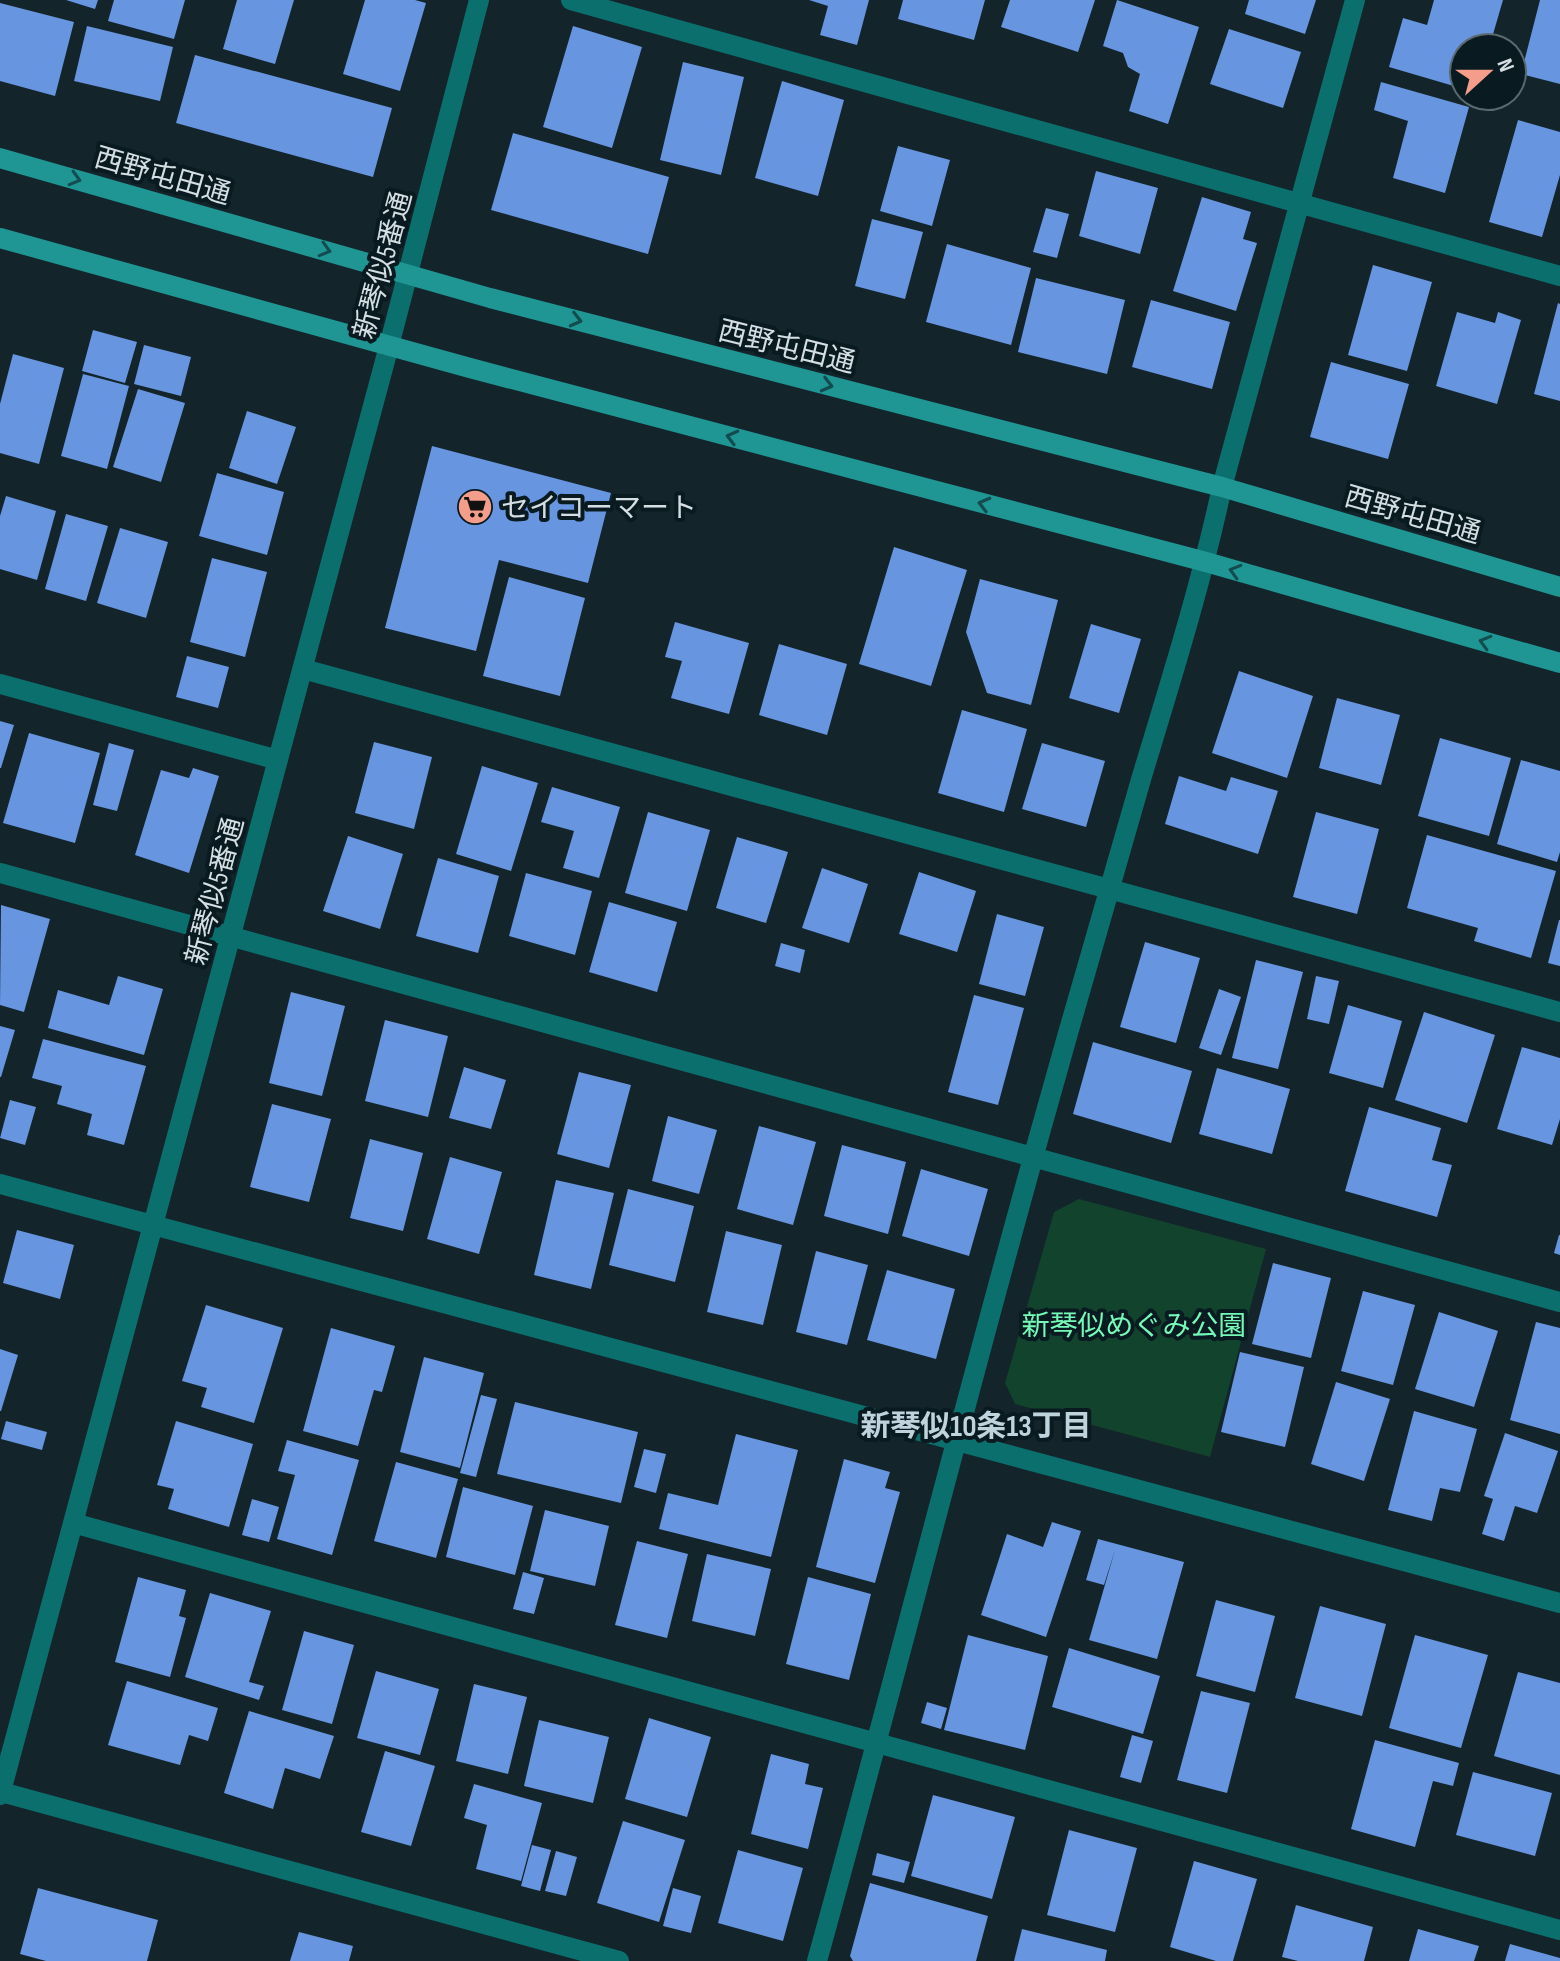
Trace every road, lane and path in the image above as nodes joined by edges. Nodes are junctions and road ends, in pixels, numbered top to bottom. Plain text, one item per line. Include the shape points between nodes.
1 (479, 0) edge
2 (571, 0) edge
3 (1355, 0) edge
4 (0, 158) edge
5 (1299, 203) junction
6 (0, 238) edge
7 (408, 274) junction
8 (1560, 276) edge
9 (389, 346) junction
10 (1222, 487) junction
11 (1206, 562) junction
12 (1560, 587) edge
13 (1560, 663) edge
14 (303, 669) junction
15 (0, 684) edge
16 (278, 760) junction
17 (0, 873) edge
18 (1109, 889) junction
19 (231, 936) junction
20 (1560, 1012) edge
21 (1033, 1157) junction
22 (0, 1184) edge
23 (153, 1224) junction
24 (1560, 1302) edge
25 (956, 1440) junction
26 (73, 1523) junction
27 (1560, 1603) edge
28 (878, 1743) junction
29 (0, 1794) edge
30 (1560, 1930) edge
31 (619, 1961) edge
32 (817, 1961) edge

1 - 7 street, 新琴似5番通
2 - 5 street
3 - 5 street
4 -> 7 street, 西野屯田通
5 - 8 street
5 - 10 street
6 - 9 street
7 - 9 street, 新琴似5番通
7 -> 10 street, 西野屯田通
11 -> 9 street
9 - 14 street, 新琴似5番通
10 - 11 street
10 - 12 street, 西野屯田通
13 -> 11 street
11 - 18 street
14 - 16 street, 新琴似5番通
14 - 18 street
15 - 16 street
16 - 19 street, 新琴似5番通
17 - 19 street
18 - 20 street
18 - 21 street
19 - 21 street
19 - 23 street, 新琴似5番通
21 - 24 street
21 - 25 street
22 - 23 street
23 - 25 street
23 - 26 street, 新琴似5番通
25 - 27 street
25 - 28 street
26 - 28 street
26 - 29 street, 新琴似5番通
28 - 30 street
28 - 32 street
29 - 31 street

